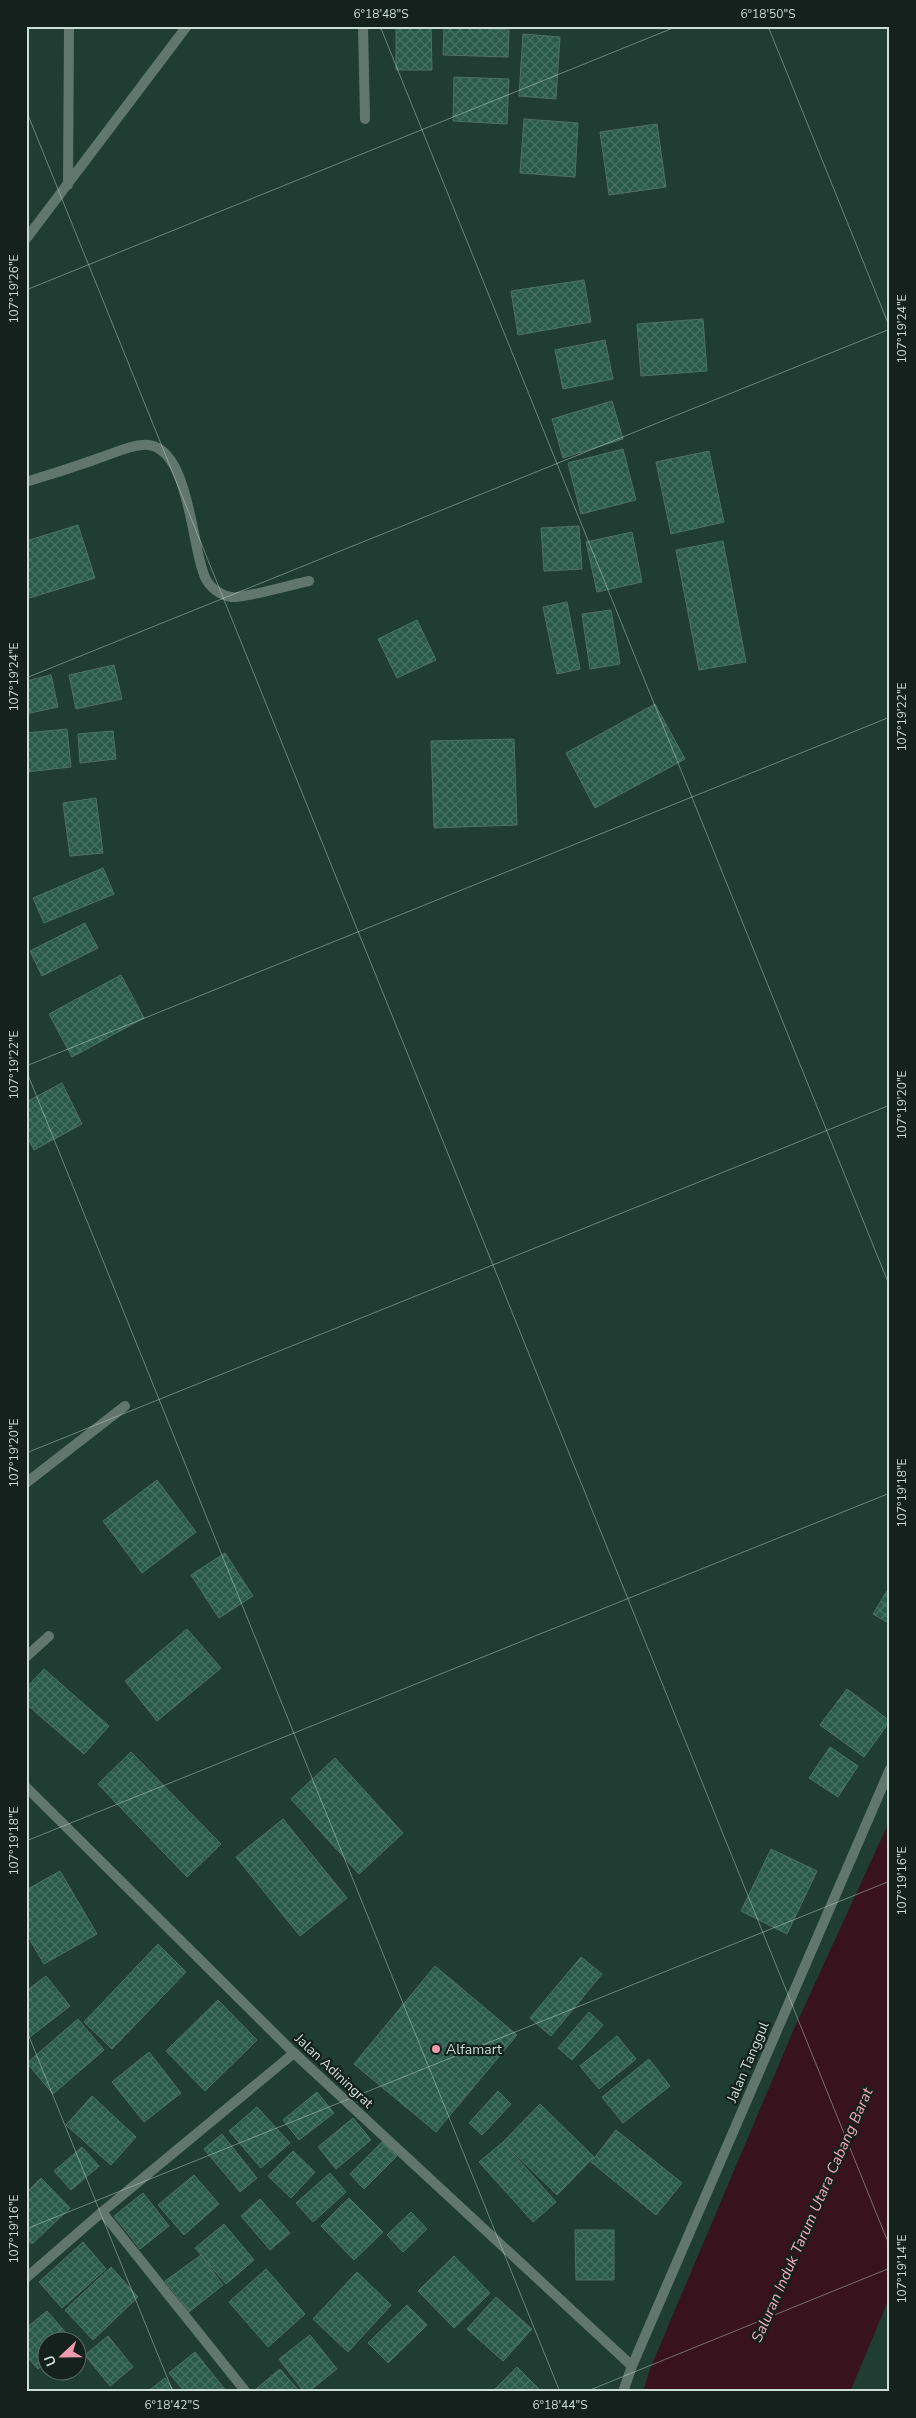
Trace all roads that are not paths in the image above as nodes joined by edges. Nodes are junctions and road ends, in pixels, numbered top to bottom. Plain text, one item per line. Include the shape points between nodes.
1 (69, 26) edge
2 (187, 26) edge
3 (363, 26) edge
4 (365, 119) dead end
5 (68, 185) junction
6 (26, 239) edge
7 (26, 482) edge
8 (309, 581) dead end
9 (125, 1406) dead end
10 (26, 1483) edge
11 (49, 1636) dead end
12 (26, 1657) edge
13 (890, 1770) edge
14 (26, 1787) edge
15 (294, 2053) junction
16 (102, 2212) junction
17 (26, 2278) edge
18 (632, 2366) junction
19 (246, 2392) edge
20 (623, 2392) edge

1 - 5 street
2 - 5 street
3 - 4 street
5 - 6 street
7 - 8 street via 118,451 142,444 152,445 162,450 172,462 187,500 205,577 218,593 232,597
9 - 10 street
11 - 12 street
13 - 18 street, Jalan Tanggul
14 - 15 street, Jalan Adiningrat
15 - 16 street
15 - 18 street, Jalan Adiningrat
16 - 17 street
16 - 19 street
18 - 20 street, Jalan Tanggul

